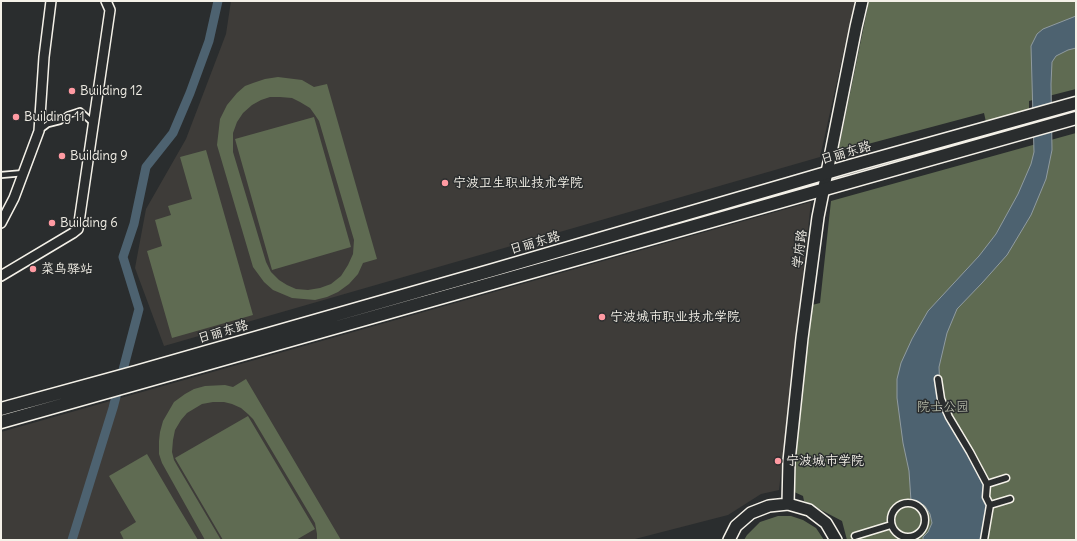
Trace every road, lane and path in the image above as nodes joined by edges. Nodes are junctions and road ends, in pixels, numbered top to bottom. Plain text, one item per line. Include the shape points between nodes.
1 (51, 1) edge
2 (106, 1) edge
3 (862, 1) edge
4 (1071, 105) edge
5 (1072, 119) edge
6 (94, 123) junction
7 (39, 131) junction
8 (24, 173) junction
9 (827, 173) junction
10 (1, 175) edge
11 (824, 190) junction
12 (12, 201) junction
13 (1, 208) edge
14 (1, 223) edge
15 (1, 276) edge
16 (136, 378) junction
17 (938, 379) dead end
18 (1, 409) edge
19 (1, 422) edge
20 (1006, 478) dead end
21 (987, 484) junction
22 (1010, 499) dead end
23 (788, 504) junction
24 (990, 505) junction
25 (891, 525) junction
26 (855, 536) dead end
27 (729, 540) edge
28 (836, 540) edge
29 (984, 540) edge

1 - 7 street
2 - 6 street via 110,10
3 - 9 street, 学府路
4 - 9 main road, 日丽东路
5 - 11 main road, 日丽东路
6 - 7 lane via 80,111 48,124
6 - 15 street via 78,229
7 - 8 street
8 - 10 lane
8 - 12 street
9 - 11 street, 学府路
9 - 16 main road, 日丽东路 via 493,270
11 - 16 main road, 日丽东路
11 - 23 street, 学府路 via 818,217 802,346 789,461
12 - 13 street
12 - 14 street
16 - 18 main road, 日丽东路 via 106,380
16 - 19 main road, 日丽东路 via 103,393
17 - 21 street via 941,399 949,417
20 - 21 street
21 - 24 street via 986,498
22 - 24 street
23 - 27 street via 769,506 751,513 736,526
23 - 28 street via 809,510 826,523
24 - 29 street
25 - 25 street via 898,534 909,538 923,528 924,517 919,508 904,504 894,510
25 - 26 street

